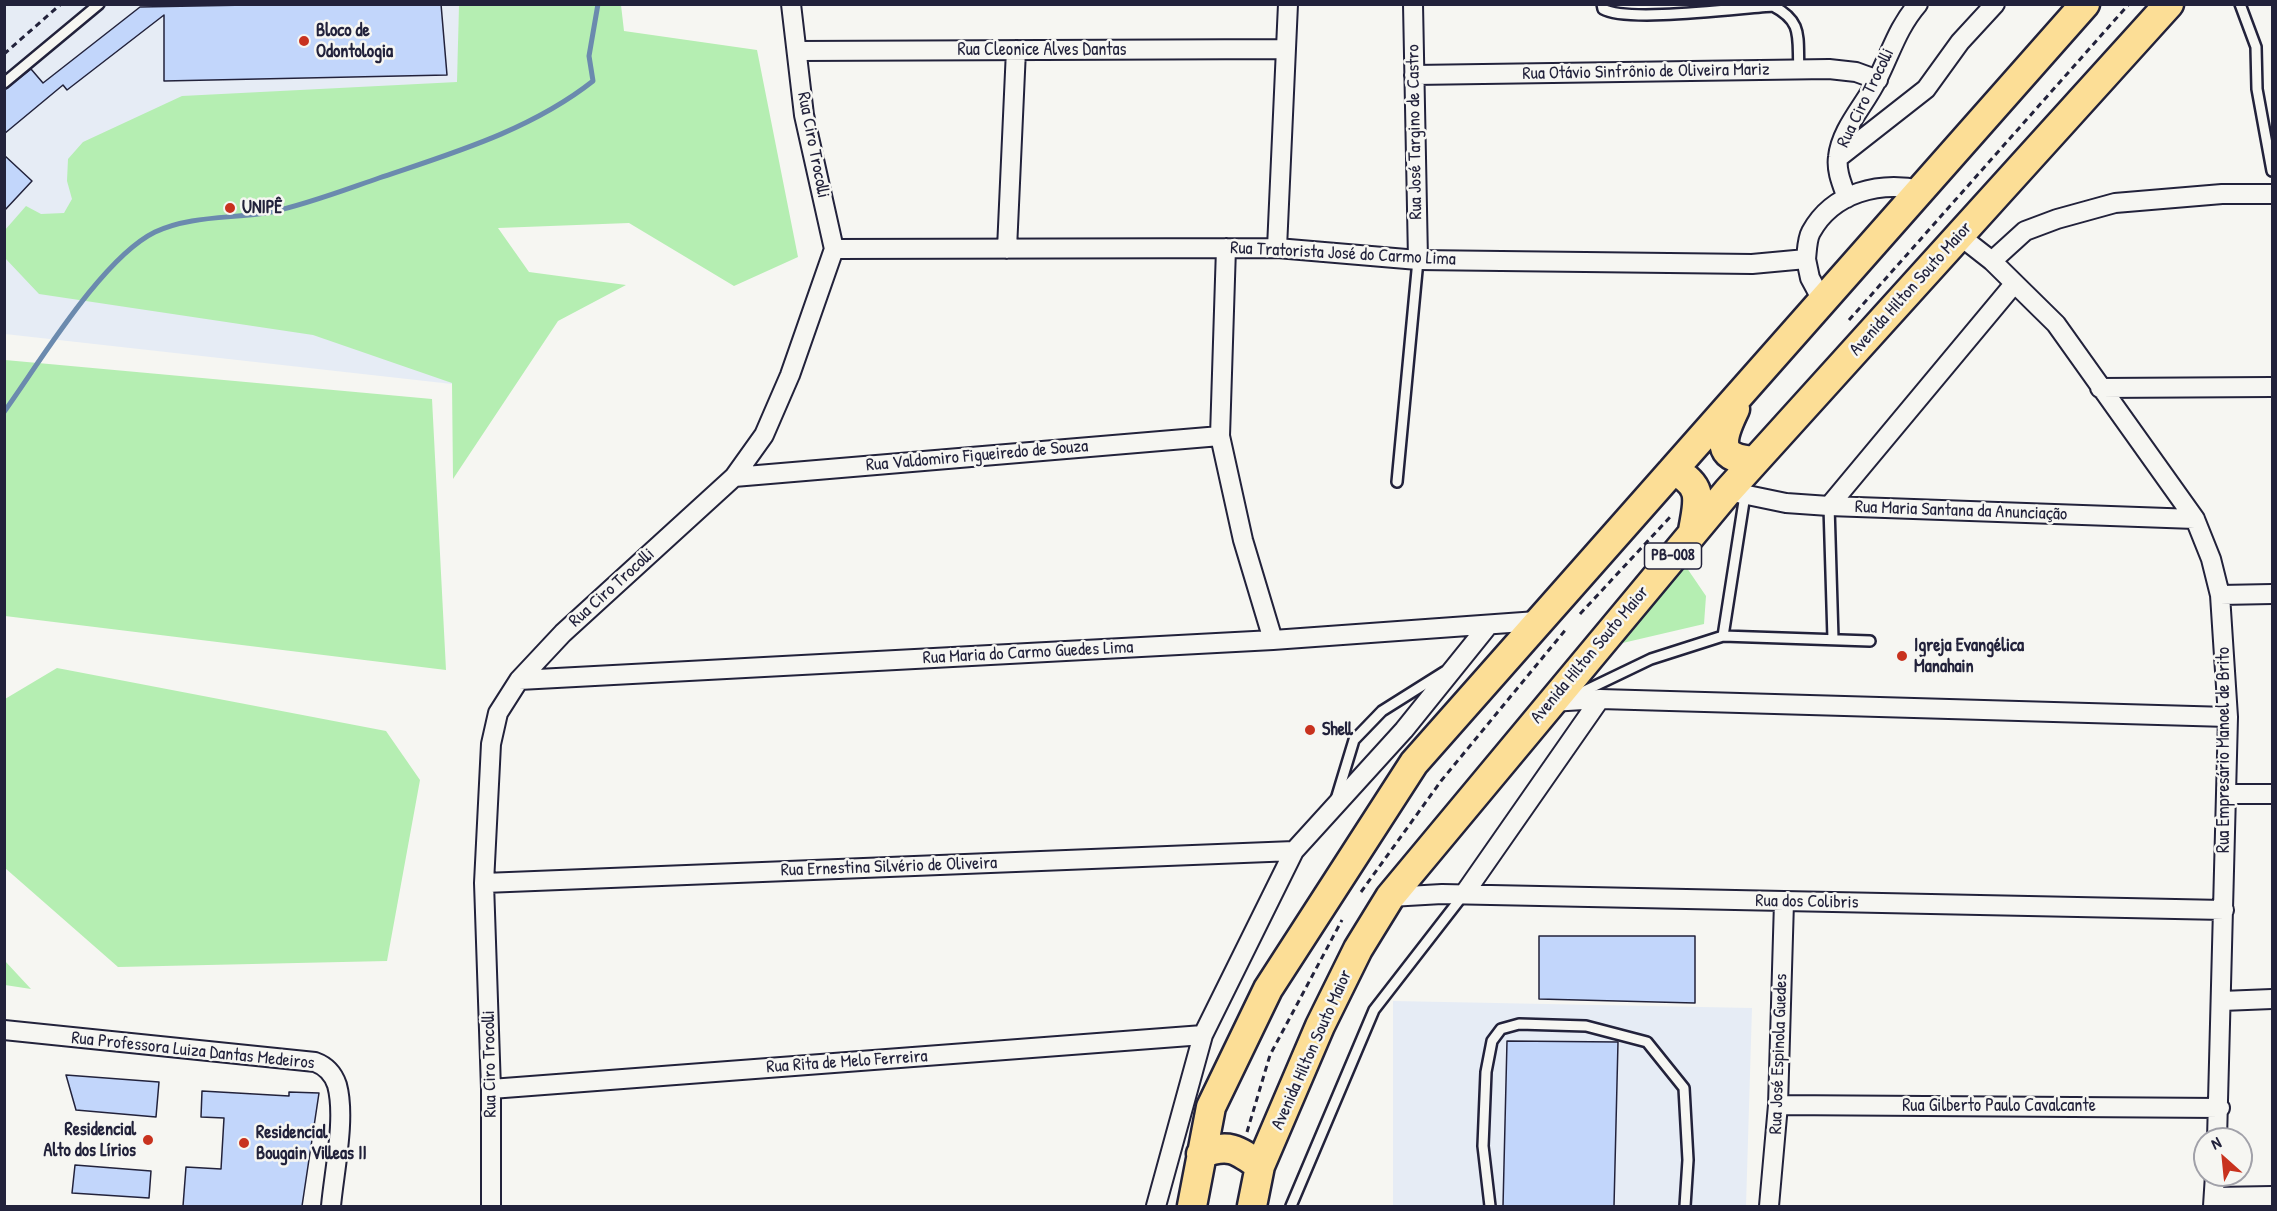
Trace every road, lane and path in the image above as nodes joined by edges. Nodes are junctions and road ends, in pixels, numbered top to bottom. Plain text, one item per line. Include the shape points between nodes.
1 (62, 4) edge
2 (99, 4) edge
3 (791, 4) edge
4 (1288, 4) edge
5 (1413, 4) edge
6 (1602, 4) edge
7 (1918, 4) edge
8 (1995, 4) edge
9 (2085, 4) edge
10 (2169, 4) edge
11 (2240, 4) edge
12 (1286, 48) junction
13 (1016, 50) junction
14 (798, 51) junction
15 (4, 54) edge
16 (1799, 70) junction
17 (1414, 75) junction
18 (1878, 80) junction
19 (4, 83) edge
20 (1838, 158) junction
21 (2272, 171) edge
22 (1921, 190) junction
23 (2272, 194) edge
24 (1847, 198) junction
25 (1960, 236) junction
26 (1226, 248) junction
27 (1277, 248) junction
28 (834, 249) junction
29 (1007, 249) junction
30 (1806, 259) junction
31 (1418, 260) junction
32 (1992, 261) junction
33 (2014, 284) junction
34 (1823, 302) junction
35 (2272, 387) edge
36 (2100, 388) junction
37 (1743, 394) junction
38 (1220, 436) junction
39 (1755, 461) junction
40 (1673, 470) junction
41 (734, 477) junction
42 (1397, 482) dead end
43 (1736, 493) junction
44 (1829, 506) junction
45 (2195, 519) junction
46 (1693, 531) junction
47 (2272, 594) edge
48 (2220, 595) junction
49 (1537, 621) junction
50 (1487, 627) junction
51 (1723, 636) junction
52 (1833, 639) junction
53 (1273, 640) junction
54 (1870, 641) dead end
55 (1457, 664) junction
56 (519, 680) junction
57 (1600, 699) junction
58 (1559, 701) junction
59 (2228, 717) junction
60 (2226, 794) junction
61 (2272, 794) edge
62 (1334, 807) junction
63 (1294, 851) junction
64 (484, 882) junction
65 (1464, 894) junction
66 (1390, 897) junction
67 (1784, 902) junction
68 (2224, 910) junction
69 (2272, 999) edge
70 (2222, 1001) junction
71 (4, 1030) edge
72 (1203, 1035) junction
73 (491, 1089) junction
74 (1778, 1105) junction
75 (2220, 1108) junction
76 (2218, 1127) edge
77 (1201, 1154) junction
78 (1260, 1166) junction
79 (2214, 1187) edge
80 (2272, 1196) edge
81 (2213, 1202) edge
82 (331, 1206) edge
83 (491, 1206) edge
84 (1156, 1206) edge
85 (1192, 1206) edge
86 (1252, 1206) edge
87 (1291, 1206) edge
88 (1490, 1206) edge
89 (1684, 1206) edge
90 (1769, 1206) edge

1 - 15 path
2 - 19 lane
3 - 14 street, Rua Ciro Trocolli
4 - 12 street
5 - 17 street, Rua José Targino de Castro
6 - 16 lane via 1610,14 1773,6 1789,14 1796,26
7 - 18 street, Rua Ciro Trocolli via 1899,31
8 - 20 street via 1960,42 1926,89
9 - 22 main road
10 - 25 main road, Avenida Hilton Souto Maior / PB-008
11 - 21 lane via 2256,47 2257,89
12 - 13 street, Rua Cleonice Alves Dantas
12 - 27 street
13 - 14 street, Rua Cleonice Alves Dantas
13 - 29 street
14 - 28 street, Rua Ciro Trocolli via 804,115
16 - 17 street, Rua Otávio Sinfrônio de Oliveira Mariz
16 - 18 street, Rua Otávio Sinfrônio de Oliveira Mariz via 1856,72
17 - 31 street, Rua José Targino de Castro
18 - 20 street, Rua Ciro Trocolli via 1843,138
20 - 24 street, Rua Ciro Trocolli
22 - 24 street via 1874,187
22 - 34 main road
23 - 32 street via 2115,203 2025,231
24 - 30 street via 1825,213 1810,234
25 - 32 street, Rua Empresário Manoel de Brito
25 - 39 main road, Avenida Hilton Souto Maior / PB-008
26 - 27 street, Rua Tratorista José do Carmo Lima
26 - 29 street, Rua Tratorista José do Carmo Lima
26 - 38 street
27 - 31 street, Rua Tratorista José do Carmo Lima
28 - 29 street, Rua Tratorista José do Carmo Lima
28 - 41 street, Rua Ciro Trocolli via 786,385 764,435
30 - 31 street, Rua Tratorista José do Carmo Lima via 1752,264
30 - 34 street via 1810,278
31 - 42 lane
32 - 33 street, Rua Empresário Manoel de Brito
33 - 36 street, Rua Empresário Manoel de Brito via 2055,324
33 - 44 street
34 - 37 main road
35 - 36 street
36 - 45 street, Rua Empresário Manoel de Brito
37 - 39 main road via 1723,440 1732,457
37 - 40 main road
38 - 41 street, Rua Valdomiro Figueiredo de Souza
38 - 53 street via 1243,540
39 - 43 main road, Avenida Hilton Souto Maior / PB-008
40 - 46 main road via 1689,479 1696,489
40 - 49 main road
41 - 56 street, Rua Ciro Trocolli via 563,633
43 - 44 street, Rua Maria Santana da Anunciação
43 - 46 main road, Avenida Hilton Souto Maior / PB-008
43 - 51 lane
44 - 45 street, Rua Maria Santana da Anunciação
44 - 52 lane
45 - 48 street, Rua Empresário Manoel de Brito
46 - 58 main road, Avenida Hilton Souto Maior / PB-008
47 - 48 street
48 - 59 street, Rua Empresário Manoel de Brito
49 - 50 street, Rua Maria do Carmo Guedes Lima
49 - 77 main road via 1413,763 1332,886 1268,988 1211,1107
50 - 53 street, Rua Maria do Carmo Guedes Lima
50 - 55 street
51 - 52 lane
51 - 58 lane via 1651,659
52 - 54 lane
53 - 56 street, Rua Maria do Carmo Guedes Lima
55 - 62 street
55 - 62 lane via 1382,711 1354,740
56 - 64 street, Rua Ciro Trocolli via 498,713 491,744
57 - 58 street
57 - 59 street
57 - 65 street
58 - 66 main road, Avenida Hilton Souto Maior / PB-008
59 - 60 street, Rua Empresário Manoel de Brito
60 - 61 street
60 - 68 street, Rua Empresário Manoel de Brito
62 - 63 street
63 - 64 street, Rua Ernestina Silvério de Oliveira
63 - 72 street
64 - 73 street, Rua Ciro Trocolli
65 - 66 street, Rua dos Colibris
65 - 67 street, Rua dos Colibris
65 - 87 lane via 1374,1010
66 - 78 main road, Avenida Hilton Souto Maior / PB-008 via 1358,949 1320,1026
67 - 68 street, Rua dos Colibris
67 - 74 street, Rua José Espinola Guedes
68 - 70 street, Rua Empresário Manoel de Brito
69 - 70 street
70 - 75 street, Rua Empresário Manoel de Brito
71 - 82 street, Rua Professora Luiza Dantas Medeiros via 326,1066 337,1086 339,1119
72 - 73 street, Rua Rita de Melo Ferreira
72 - 84 street
73 - 83 street, Rua Ciro Trocolli
74 - 75 street, Rua Gilberto Paulo Cavalcante
74 - 90 street, Rua José Espinola Guedes
75 - 76 street, Rua Empresário Manoel de Brito
77 - 78 main road via 1225,1147
77 - 85 main road
78 - 86 main road, Avenida Hilton Souto Maior / PB-008
79 - 81 street
80 - 81 street
88 - 89 lane via 1483,1146 1486,1072 1492,1041 1501,1029 1519,1024 1586,1026 1647,1042 1684,1088 1688,1160

